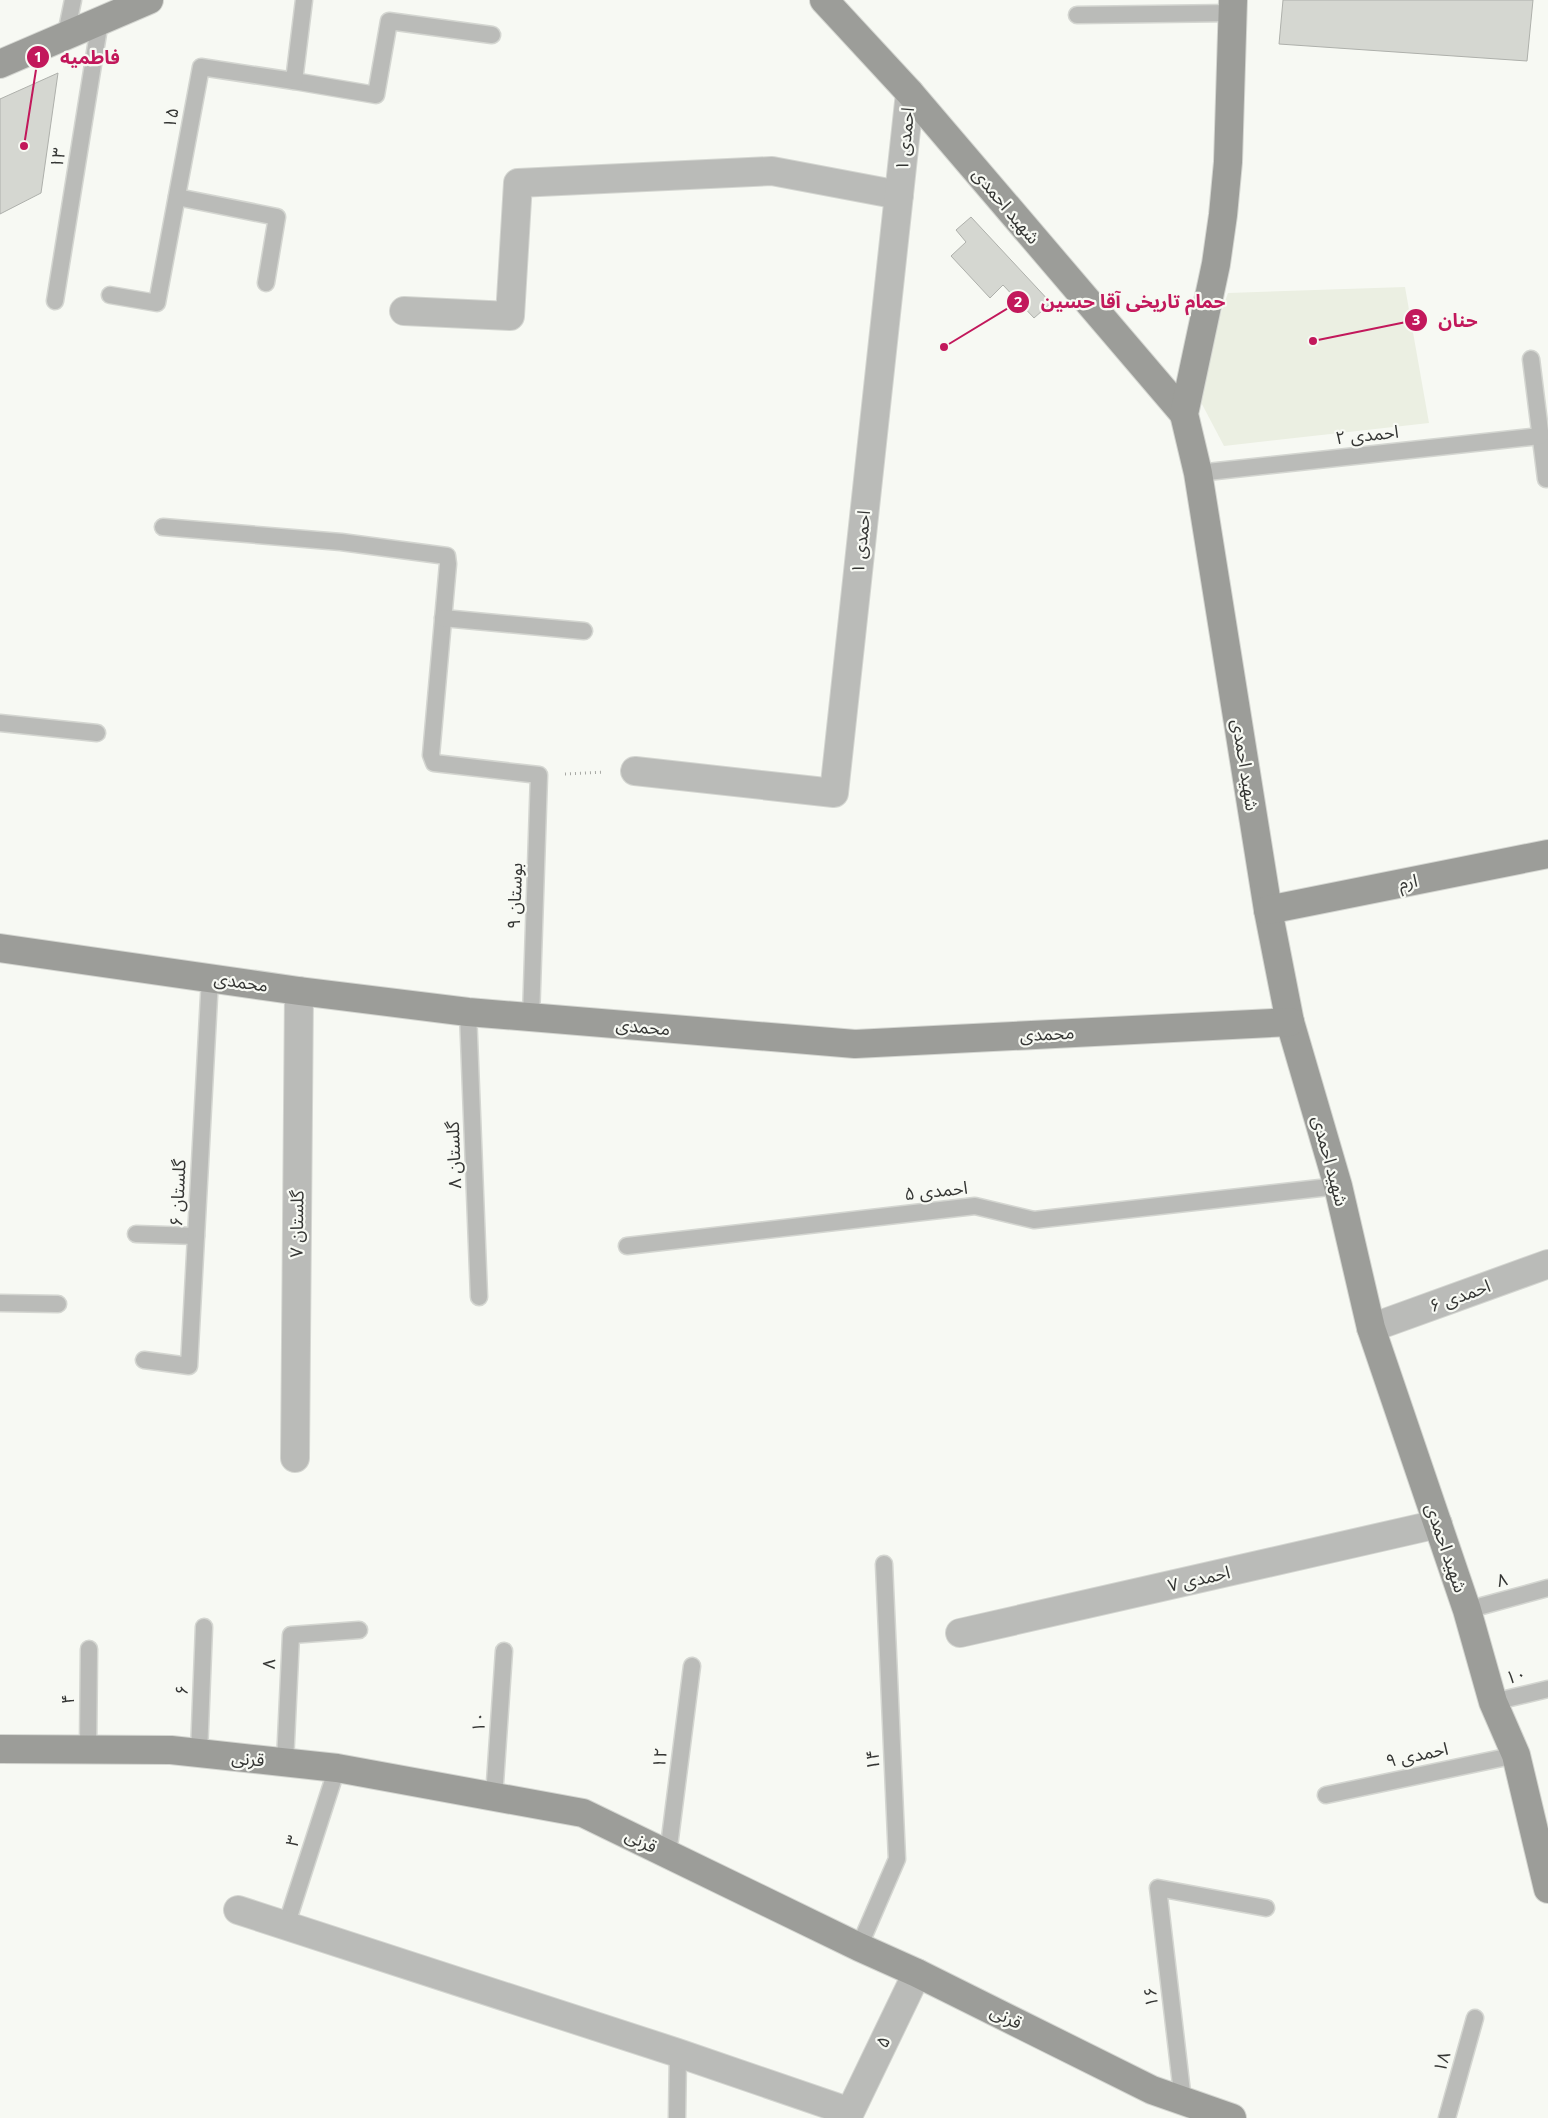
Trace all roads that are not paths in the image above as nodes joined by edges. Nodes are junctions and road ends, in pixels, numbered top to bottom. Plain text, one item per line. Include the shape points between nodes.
1 (72, 0) edge
2 (150, 0) edge
3 (304, 0) edge
4 (824, 0) edge
5 (1233, 6) edge
6 (1077, 15) dead end
7 (100, 22) junction
8 (66, 34) junction
9 (492, 35) dead end
10 (0, 64) edge
11 (294, 81) junction
12 (910, 93) junction
13 (899, 195) junction
14 (177, 197) junction
15 (266, 282) dead end
16 (110, 295) dead end
17 (54, 301) dead end
18 (404, 311) dead end
19 (1532, 359) dead end
20 (1184, 414) junction
21 (1540, 436) junction
22 (1198, 473) junction
23 (1546, 479) dead end
24 (163, 528) dead end
25 (443, 618) junction
26 (584, 631) dead end
27 (0, 723) edge
28 (97, 733) dead end
29 (635, 771) road end
30 (1548, 854) edge
31 (1268, 910) junction
32 (0, 948) edge
33 (210, 978) junction
34 (299, 991) junction
35 (468, 1012) junction
36 (531, 1018) junction
37 (1290, 1022) junction
38 (1338, 1186) junction
39 (136, 1234) dead end
40 (196, 1236) junction
41 (627, 1246) dead end
42 (1548, 1264) edge
43 (480, 1297) dead end
44 (0, 1303) edge
45 (58, 1304) dead end
46 (1371, 1328) junction
47 (144, 1360) dead end
48 (295, 1458) dead end
49 (1438, 1524) junction
50 (884, 1564) dead end
51 (1548, 1588) edge
52 (1467, 1610) junction
53 (204, 1627) dead end
54 (359, 1630) dead end
55 (960, 1633) dead end
56 (88, 1649) dead end
57 (504, 1651) dead end
58 (692, 1666) dead end
59 (1548, 1689) edge
60 (1493, 1702) junction
61 (0, 1749) edge
62 (88, 1749) junction
63 (199, 1753) junction
64 (1516, 1755) junction
65 (285, 1762) junction
66 (337, 1768) junction
67 (1326, 1795) dead end
68 (494, 1797) junction
69 (668, 1854) junction
70 (1548, 1889) edge
71 (1266, 1908) dead end
72 (238, 1910) dead end
73 (286, 1926) junction
74 (859, 1947) junction
75 (917, 1973) junction
76 (1475, 2018) dead end
77 (678, 2053) junction
78 (1183, 2101) junction
79 (676, 2118) edge
80 (1232, 2118) edge
81 (1447, 2118) edge

1 - 8 lane
2 - 7 street
3 - 11 lane
4 - 12 street, شهید احمدی
5 - 6 lane
5 - 20 street, شهید احمدی via 1223,215 1216,264
7 - 8 street
7 - 17 lane, ۱۳
8 - 10 street
9 - 11 lane via 389,21 376,95
11 - 14 lane, ۱۵ via 201,66
12 - 13 street, احمدی ۱
12 - 20 street, شهید احمدی
13 - 18 street via 772,171 518,183 510,316
13 - 29 street, احمدی ۱ via 834,792
14 - 15 lane via 277,217
14 - 16 lane, ۱۵ via 157,303
19 - 21 lane
20 - 22 street, شهید احمدی
21 - 22 lane, احمدی ۲
21 - 23 lane
22 - 31 street, شهید احمدی
24 - 25 lane via 341,542 447,556
25 - 26 lane
25 - 36 lane, بوستان ۹ via 431,755 434,763 540,775
27 - 28 lane
30 - 31 street, ارم
31 - 37 street, شهید احمدی
32 - 33 street, محمدی
33 - 34 street, محمدی
33 - 40 lane, گلستان ۶
34 - 35 street, محمدی
34 - 48 street, گلستان ۷
35 - 36 street, محمدی
35 - 43 lane, گلستان ۸
36 - 37 street, محمدی via 855,1044
37 - 38 street, شهید احمدی
38 - 41 lane, احمدی ۵ via 1034,1220 975,1206
38 - 46 street, شهید احمدی
39 - 40 lane
40 - 47 lane, گلستان ۶ via 189,1366
42 - 46 street, احمدی ۶
44 - 45 lane
46 - 49 street, شهید احمدی
49 - 52 street, شهید احمدی
49 - 55 street, احمدی ۷
50 - 74 lane, ۱۴ via 897,1860
51 - 52 lane, ۸
52 - 60 street, شهید احمدی
53 - 63 lane, ۶
54 - 65 lane, ۸ via 290,1635
56 - 62 lane, ۴
57 - 68 lane, ۱۰
58 - 69 lane, ۱۲
59 - 60 lane, ۱۰
60 - 64 street, شهید احمدی
61 - 62 street, قرنی
62 - 63 street, قرنی
63 - 65 street, قرنی
64 - 67 lane, احمدی ۹
64 - 70 street, شهید احمدی
65 - 66 street, قرنی
66 - 68 street, قرنی
66 - 73 lane, ۳
68 - 69 street, قرنی via 583,1812
69 - 74 street, قرنی
71 - 78 lane, ۱۶ via 1158,1888
72 - 73 street
73 - 77 street
74 - 75 street, قرنی
75 - 77 street, ۵ via 850,2112
75 - 78 street, قرنی via 1152,2090
76 - 81 lane, ۱۸
77 - 79 lane
78 - 80 street, قرنی

